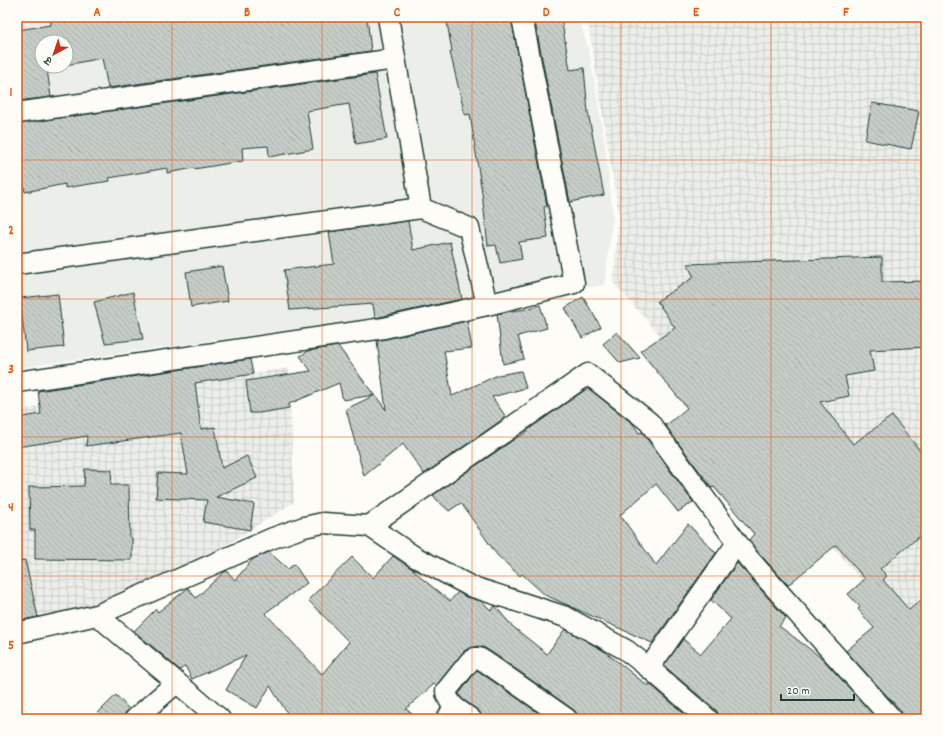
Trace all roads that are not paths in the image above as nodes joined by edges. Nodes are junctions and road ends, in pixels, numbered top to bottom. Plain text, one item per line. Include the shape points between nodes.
1 (388, 17) edge
2 (522, 17) edge
3 (395, 59) junction
4 (17, 113) edge
5 (421, 208) junction
6 (17, 264) edge
7 (487, 304) junction
8 (17, 382) edge
9 (369, 526) junction
10 (737, 543) junction
11 (97, 615) junction
12 (17, 633) edge
13 (649, 668) junction
14 (176, 682) junction
15 (450, 713) edge
16 (135, 719) edge
17 (220, 719) edge
18 (472, 719) edge
19 (567, 719) edge
20 (708, 719) edge
21 (892, 719) edge

1 - 3 street
2 - 7 street via 574,283
3 - 4 street
3 - 5 street
5 - 6 street
5 - 7 street via 469,228
7 - 8 street via 384,328
9 - 10 street via 588,374 649,422
9 - 11 street via 323,523 304,527 273,538
9 - 13 street via 415,557 470,586 566,617 626,650
10 - 13 street
10 - 21 street
11 - 12 street
11 - 14 street
13 - 20 street
14 - 16 street
14 - 17 street
15 - 18 street
15 - 19 street via 446,691 470,661 479,658

